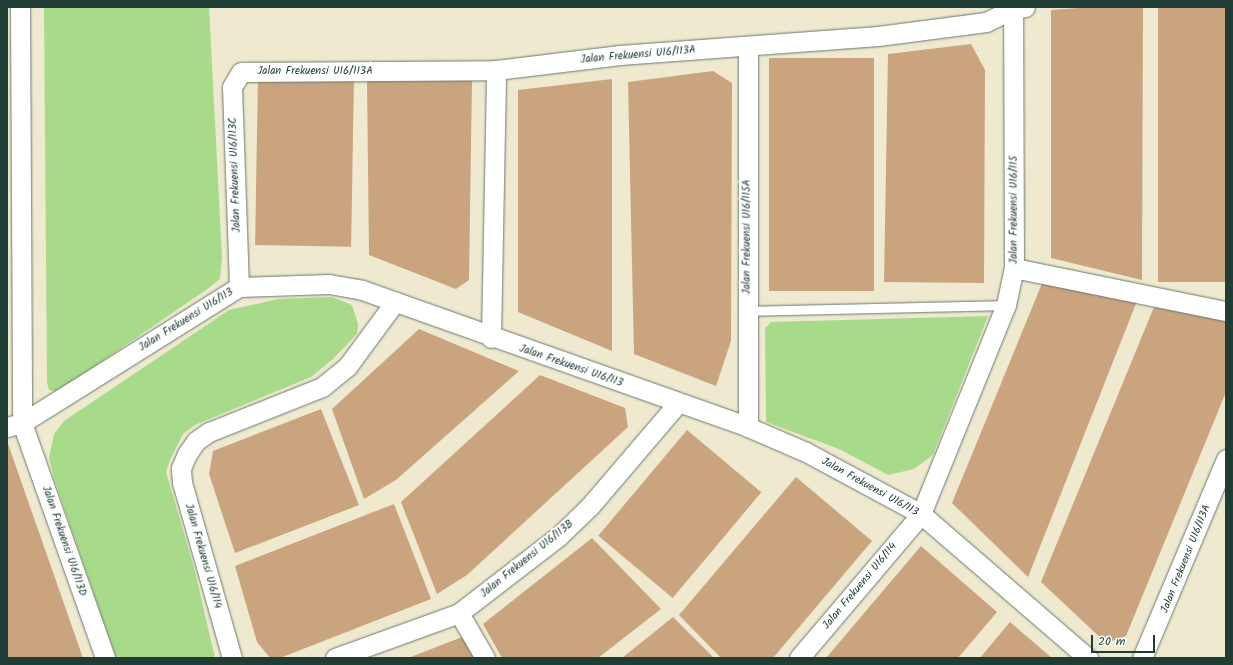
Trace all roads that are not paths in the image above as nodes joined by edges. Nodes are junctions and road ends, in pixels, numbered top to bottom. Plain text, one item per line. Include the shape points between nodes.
1 (20, 7) edge
2 (1019, 8) edge
3 (748, 47) junction
4 (496, 70) junction
5 (247, 71) joint
6 (1014, 268) junction
7 (239, 287) junction
8 (395, 302) junction
9 (1006, 305) junction
10 (746, 311) junction
11 (1226, 311) edge
12 (491, 338) junction
13 (678, 403) junction
14 (15, 425) edge
15 (748, 428) junction
16 (1226, 459) edge
17 (921, 514) junction
18 (459, 613) junction
19 (105, 658) edge
20 (232, 658) edge
21 (335, 658) edge
22 (485, 658) edge
23 (799, 658) edge
24 (1088, 658) edge
25 (1142, 658) edge

1 - 14 street
2 - 3 street, Jalan Frekuensi U16/113A via 986,22
2 - 6 street, Jalan Frekuensi U16/115
3 - 4 street, Jalan Frekuensi U16/113A via 620,55
3 - 10 street, Jalan Frekuensi U16/115A
4 - 5 street, Jalan Frekuensi U16/113A
4 - 12 street
5 - 7 street, Jalan Frekuensi U16/113C via 236,76 232,87
6 - 9 street, Jalan Frekuensi U16/115
6 - 11 street
7 - 8 street, Jalan Frekuensi U16/113 via 329,284 362,290
7 - 14 street, Jalan Frekuensi U16/113
8 - 12 street, Jalan Frekuensi U16/113
8 - 20 street, Jalan Frekuensi U16/114 via 348,366 322,387 209,432 196,441 187,454 181,468 182,483
9 - 10 lane
9 - 17 street, Jalan Frekuensi U16/115
10 - 15 street, Jalan Frekuensi U16/115A
12 - 13 street, Jalan Frekuensi U16/113
13 - 15 street, Jalan Frekuensi U16/113
13 - 18 street, Jalan Frekuensi U16/113B via 590,506 559,536
14 - 19 street, Jalan Frekuensi U16/113D
15 - 17 street, Jalan Frekuensi U16/113 via 806,452
16 - 25 street, Jalan Frekuensi U16/113A
17 - 23 street, Jalan Frekuensi U16/114
17 - 24 street, Jalan Frekuensi U16/113
18 - 21 street, Jalan Frekuensi U16/113B
18 - 22 street

